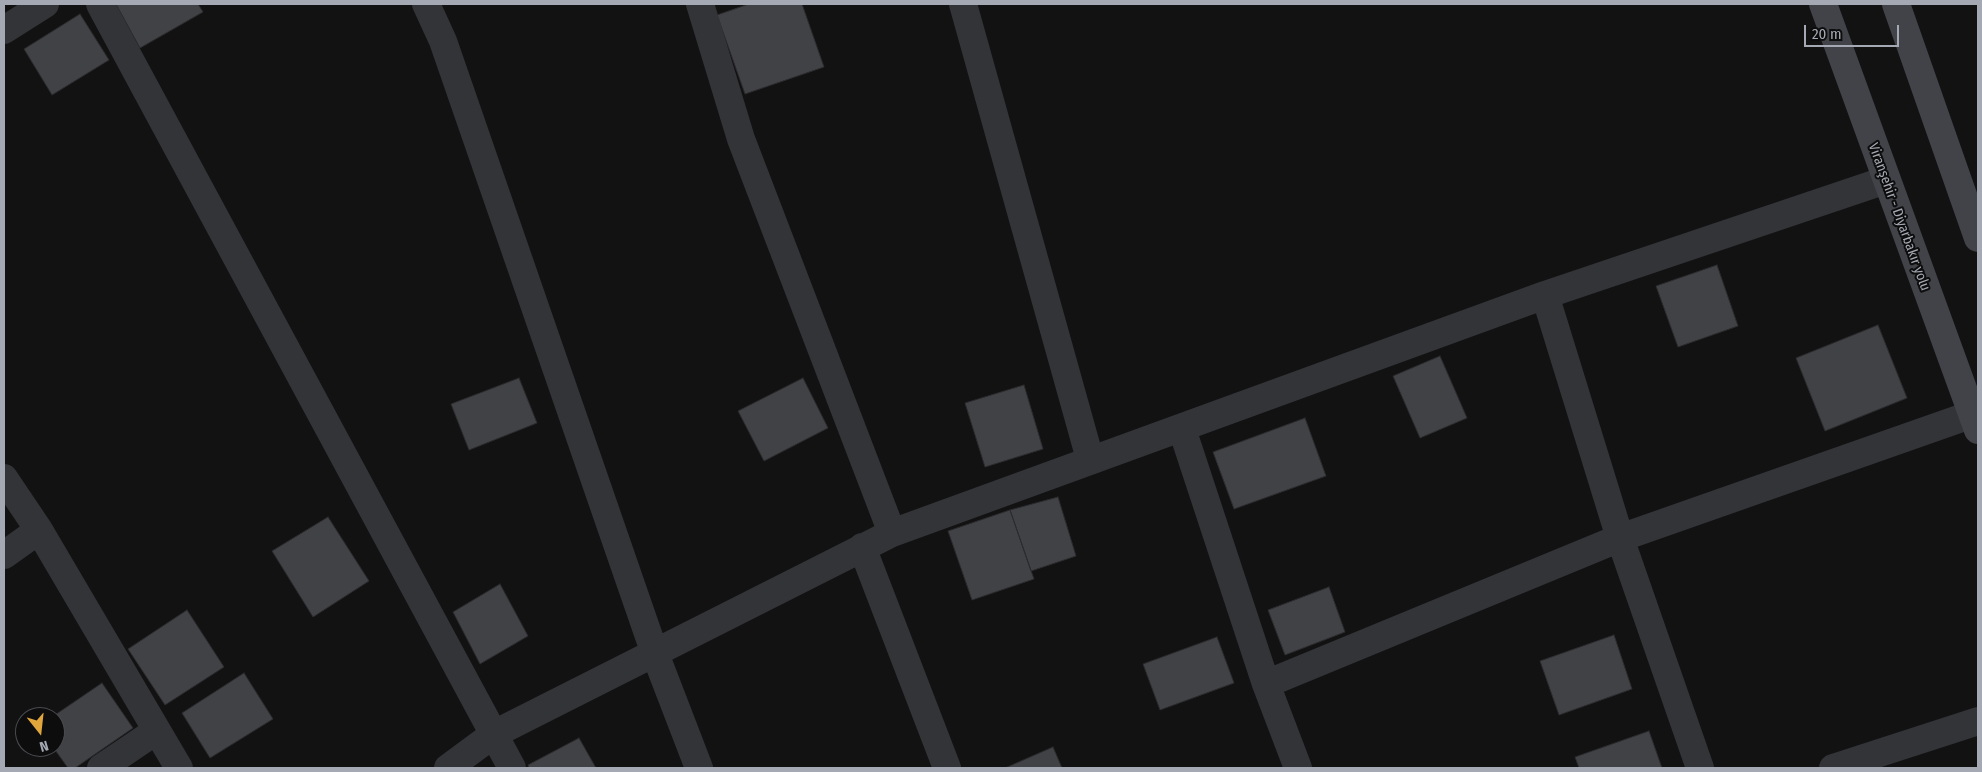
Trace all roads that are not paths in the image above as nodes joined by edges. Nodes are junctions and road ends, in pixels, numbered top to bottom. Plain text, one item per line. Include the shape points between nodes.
1 (45, 4) edge
2 (100, 4) edge
3 (426, 4) edge
4 (700, 4) edge
5 (963, 4) edge
6 (1823, 4) edge
7 (1896, 4) edge
8 (4, 30) edge
9 (1886, 180) junction
10 (1978, 238) edge
11 (1545, 295) junction
12 (1975, 422) edge
13 (1182, 429) junction
14 (1090, 459) junction
15 (4, 478) edge
16 (39, 530) junction
17 (892, 533) junction
18 (1620, 538) junction
19 (862, 547) junction
20 (4, 556) edge
21 (654, 651) junction
22 (1266, 684) junction
23 (1978, 721) edge
24 (156, 731) junction
25 (494, 734) junction
26 (101, 768) edge
27 (179, 768) edge
28 (448, 768) edge
29 (512, 768) edge
30 (699, 768) edge
31 (947, 768) edge
32 (1298, 768) edge
33 (1700, 768) edge
34 (1833, 768) edge

1 - 8 street
2 - 25 street
3 - 21 street via 446,51
4 - 17 street via 741,139
5 - 14 street
6 - 9 main road, Viranşehir - Diyarbakır yolu
7 - 10 main road
9 - 11 street
9 - 12 main road, Viranşehir - Diyarbakır yolu
11 - 13 street
11 - 18 street
12 - 18 street
13 - 14 street
13 - 22 street
14 - 17 street
15 - 16 street
16 - 20 street
16 - 24 street
17 - 19 street
18 - 22 street
18 - 33 street
19 - 21 street
19 - 31 street
21 - 25 street
21 - 30 street
22 - 32 street
23 - 34 street
24 - 26 street
24 - 27 street
25 - 28 street
25 - 29 street

